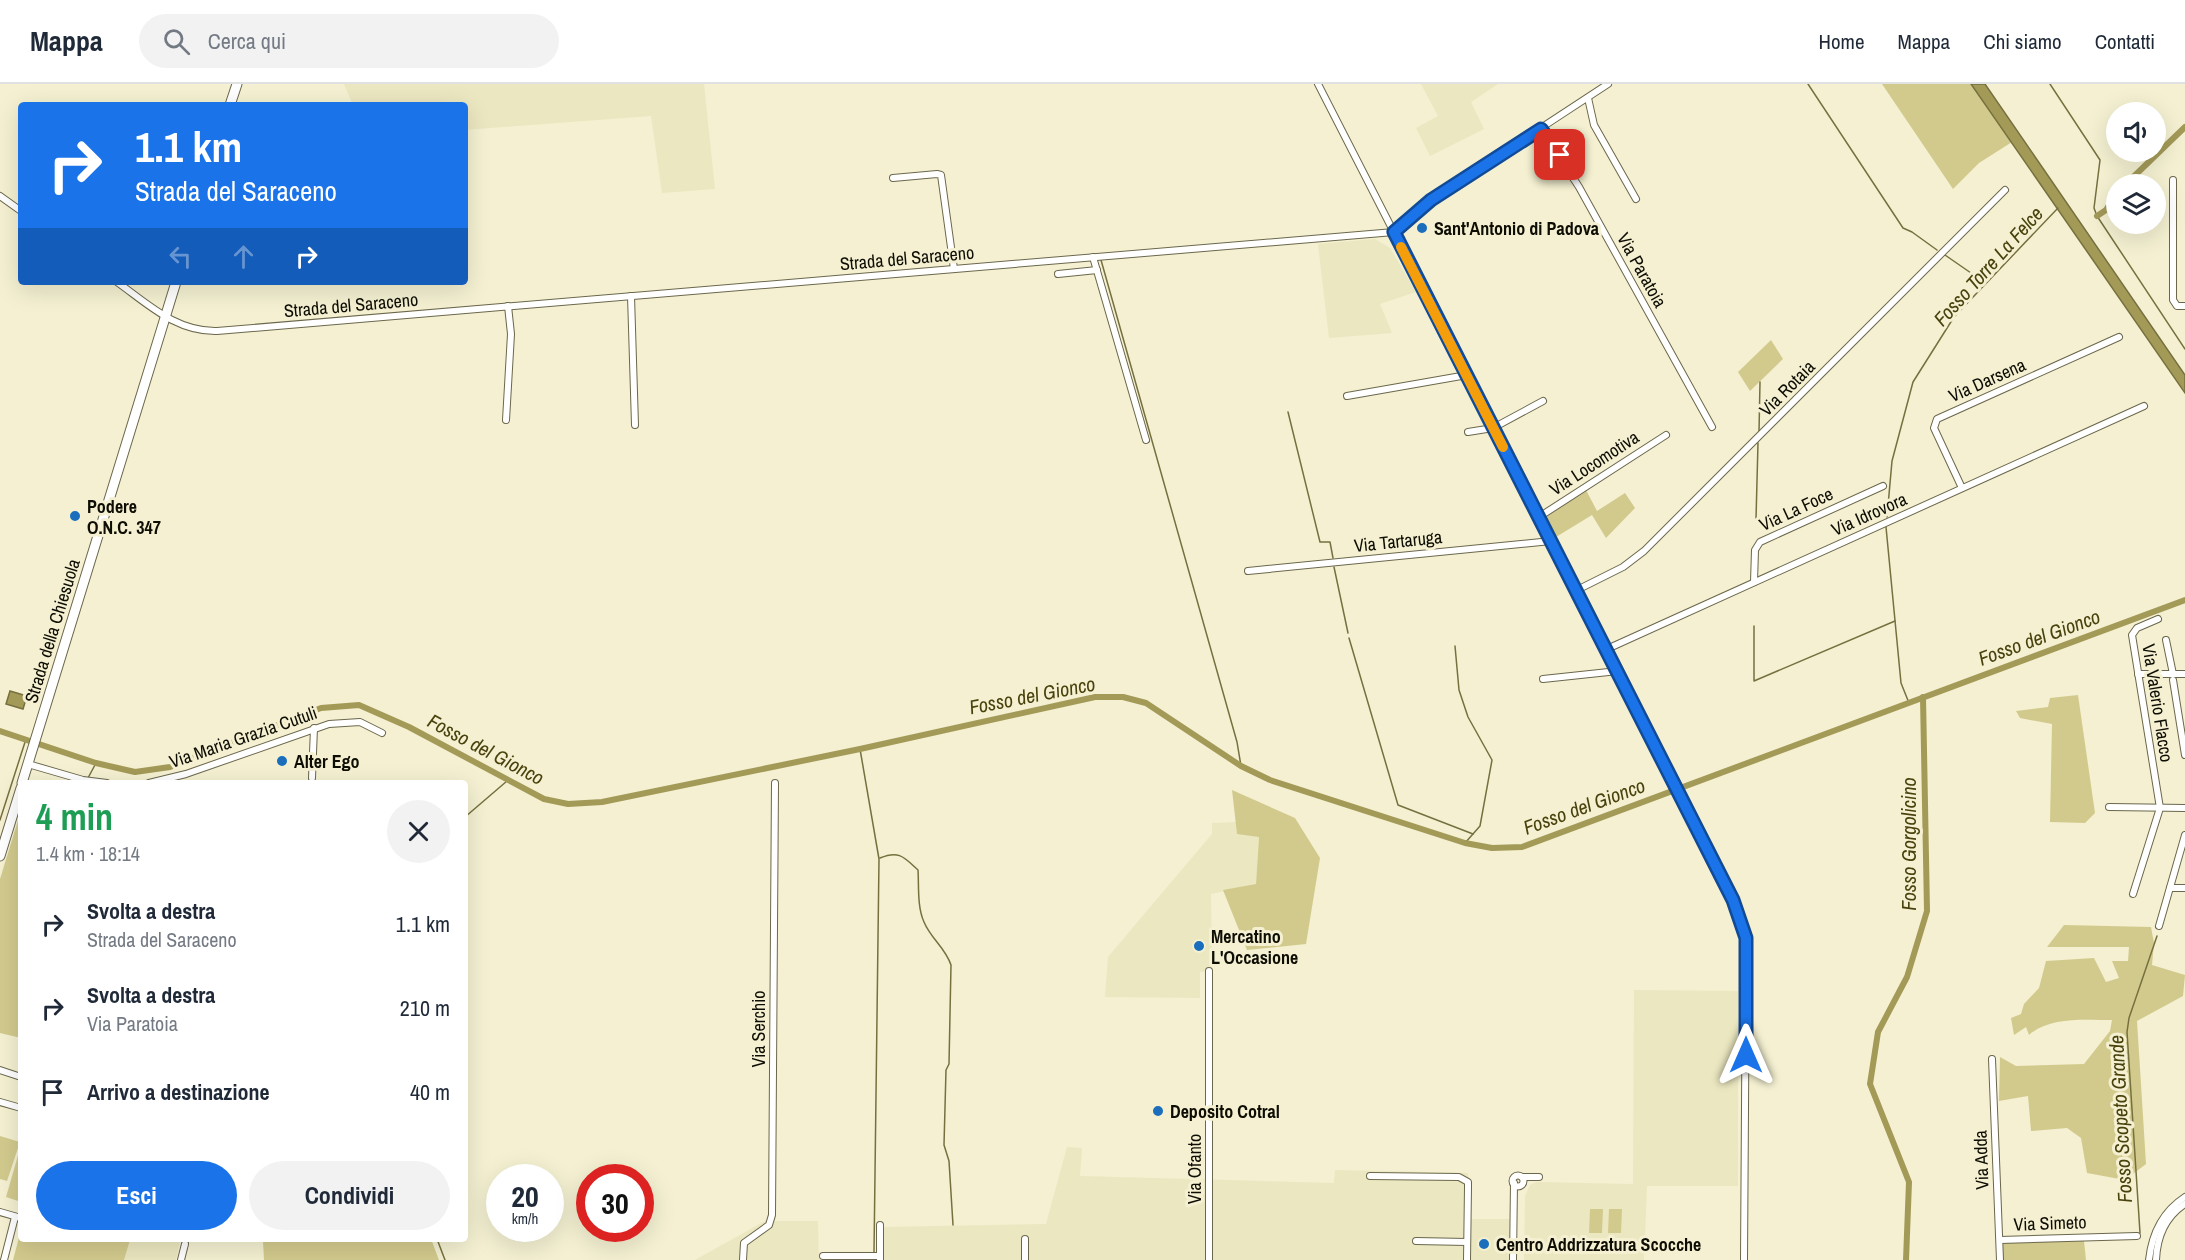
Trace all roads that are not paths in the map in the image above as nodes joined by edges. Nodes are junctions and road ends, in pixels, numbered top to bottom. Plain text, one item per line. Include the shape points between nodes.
1 (237, 84) edge
2 (1318, 84) edge
3 (1608, 84) edge
4 (1588, 98) junction
5 (231, 102) edge
6 (1541, 129) junction
7 (893, 178) dead end
8 (2174, 180) dead end
9 (2005, 190) dead end
10 (0, 196) edge
11 (1636, 200) dead end
12 (18, 209) edge
13 (1394, 232) junction
14 (1093, 257) junction
15 (954, 269) junction
16 (1097, 270) junction
17 (1058, 274) dead end
18 (121, 285) edge
19 (175, 285) edge
20 (631, 296) junction
21 (508, 306) junction
22 (2185, 306) edge
23 (165, 317) junction
24 (2119, 337) dead end
25 (1467, 375) junction
26 (1347, 396) dead end
27 (1543, 401) dead end
28 (2144, 406) dead end
29 (506, 420) dead end
30 (635, 425) dead end
31 (1493, 428) junction
32 (1712, 428) dead end
33 (1468, 432) dead end
34 (1666, 435) dead end
35 (1146, 440) dead end
36 (1883, 486) dead end
37 (1962, 488) junction
38 (1539, 517) junction
39 (1551, 541) junction
40 (1248, 571) dead end
41 (1754, 582) junction
42 (1577, 590) junction
43 (2158, 619) dead end
44 (2166, 640) dead end
45 (1607, 649) junction
46 (1618, 671) junction
47 (2138, 674) junction
48 (2185, 674) edge
49 (2173, 677) junction
50 (1543, 679) dead end
51 (314, 728) junction
52 (382, 733) dead end
53 (2185, 755) edge
54 (28, 764) junction
55 (312, 778) dead end
56 (23, 780) edge
57 (83, 780) edge
58 (161, 780) edge
59 (775, 783) dead end
60 (18, 798) edge
61 (2109, 807) dead end
62 (2160, 808) junction
63 (2185, 808) edge
64 (2185, 835) edge
65 (0, 856) edge
66 (2170, 888) junction
67 (2185, 888) edge
68 (2133, 894) dead end
69 (2159, 926) dead end
70 (1209, 971) dead end
71 (1992, 1059) dead end
72 (0, 1070) edge
73 (18, 1076) edge
74 (0, 1102) edge
75 (18, 1107) edge
76 (1370, 1176) dead end
77 (1535, 1177) dead end
78 (1522, 1182) junction
79 (1515, 1196) junction
80 (2185, 1197) edge
81 (2185, 1204) edge
82 (0, 1212) edge
83 (18, 1217) edge
84 (880, 1225) dead end
85 (2137, 1236) dead end
86 (1025, 1239) dead end
87 (2000, 1240) junction
88 (1416, 1241) dead end
89 (1467, 1242) junction
90 (185, 1244) dead end
91 (823, 1256) dead end
92 (880, 1258) edge
93 (4, 1260) edge
94 (181, 1260) edge
95 (743, 1260) edge
96 (1025, 1260) edge
97 (1209, 1260) edge
98 (1467, 1260) edge
99 (1513, 1260) edge
100 (1743, 1260) edge
101 (2000, 1260) edge
102 (2149, 1260) edge
103 (2156, 1260) edge

1 - 5 street
2 - 13 street
3 - 4 street
4 - 6 street
4 - 11 street via 1594,125
6 - 13 street via 1431,200
6 - 32 street, Via Paratoia via 1579,187
7 - 15 street via 937,174 942,177
8 - 22 street via 2173,300 2177,306
9 - 42 street, Via Rotaia via 1644,551 1623,567
10 - 12 street
13 - 14 street, Strada del Saraceno
13 - 25 street
14 - 15 street, Strada del Saraceno
14 - 16 street
15 - 20 street, Strada del Saraceno
16 - 17 street
16 - 35 street
18 - 23 street, Strada del Saraceno
19 - 23 street, Strada della Chiesuola
20 - 21 street, Strada del Saraceno
20 - 30 street
21 - 23 street, Strada del Saraceno via 217,331 189,328
21 - 29 street via 511,334
23 - 54 street, Strada della Chiesuola
24 - 37 street, Via Darsena via 1937,419 1934,428
25 - 26 street
25 - 31 street
27 - 31 street
28 - 37 street, Via Idrovora
31 - 33 street
31 - 38 street
34 - 38 street, Via Locomotiva
36 - 41 street, Via La Foce via 1760,542 1755,550
37 - 41 street, Via Idrovora
38 - 39 street
39 - 40 street, Via Tartaruga
39 - 42 street
41 - 45 street, Via Idrovora
42 - 45 street
43 - 47 street, Via Valerio Flacco via 2133,633
44 - 49 street
45 - 46 street
46 - 50 street
46 - 100 street via 1733,900 1746,938
47 - 49 street
47 - 62 street, Via Valerio Flacco
48 - 49 street
49 - 53 street
51 - 52 street, Via Maria Grazia Cutuli via 353,722
51 - 55 street
51 - 58 street, Via Maria Grazia Cutuli
54 - 56 street, Strada della Chiesuola
54 - 57 street
59 - 95 street, Via Serchio via 772,1215 770,1226 744,1243
60 - 65 street
61 - 62 street
62 - 63 street
62 - 68 street
64 - 66 street
66 - 67 street
66 - 69 street
70 - 97 street, Via Ofanto
71 - 87 street, Via Adda
72 - 73 street
74 - 75 street
76 - 89 street via 1464,1179 1468,1187
77 - 78 street
78 - 79 street
78 - 79 street via 1515,1177
79 - 99 street
80 - 102 street via 2161,1220 2153,1236
81 - 103 street via 2163,1228
82 - 83 street
83 - 93 street
84 - 92 street
85 - 87 street, Via Simeto
86 - 96 street
87 - 101 street, Via Adda
88 - 89 street
89 - 98 street
90 - 94 street
91 - 92 street

